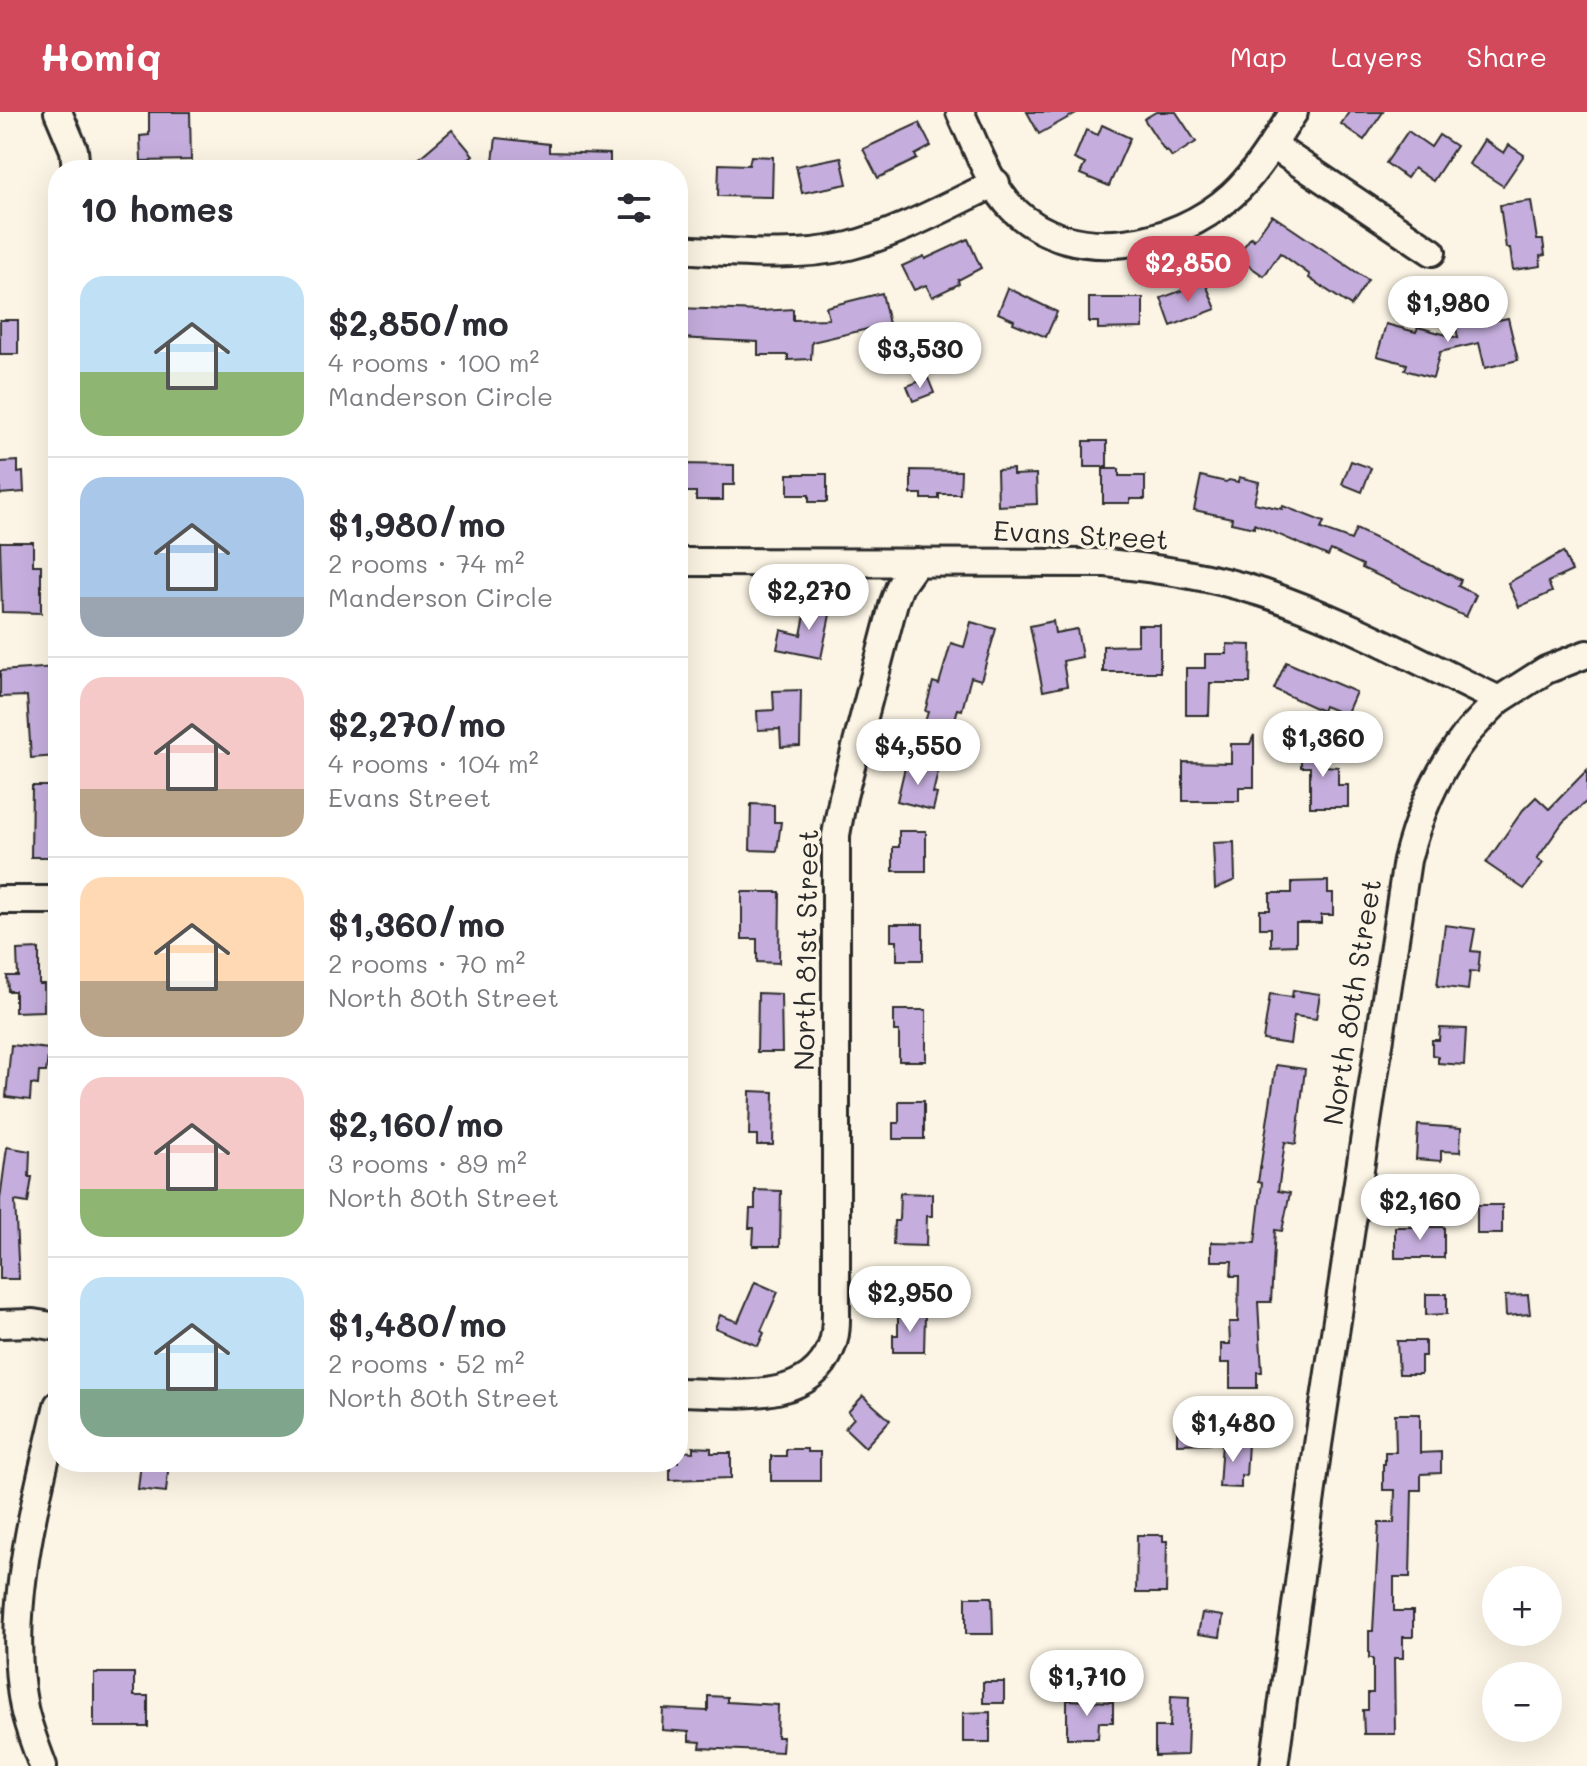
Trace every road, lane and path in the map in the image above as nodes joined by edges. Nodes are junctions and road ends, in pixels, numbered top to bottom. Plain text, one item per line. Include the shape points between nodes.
1 (58, 112) edge
2 (82, 112) edge
3 (960, 112) edge
4 (1294, 112) edge
5 (1272, 145) junction
6 (75, 160) edge
7 (996, 183) junction
8 (688, 249) edge
9 (1432, 252) dead end
10 (688, 562) edge
11 (917, 562) junction
12 (1587, 654) edge
13 (1499, 700) junction
14 (0, 900) edge
15 (48, 900) edge
16 (0, 1324) edge
17 (48, 1325) edge
18 (688, 1392) edge
19 (48, 1448) edge
20 (11, 1682) edge
21 (43, 1766) edge
22 (1274, 1766) edge

1 - 6 street
2 - 6 street
3 - 7 street
4 - 5 street
5 - 7 street via 1215,209 1176,230 1132,242 1087,243 1049,234 1013,209
5 - 9 street
7 - 8 street via 849,246 786,254
10 - 11 street, Evans Street
11 - 13 street, Evans Street via 1106,563 1213,579 1321,614
11 - 18 street, North 81st Street via 894,602 836,835 832,1347 815,1373 798,1385 763,1392
12 - 13 street via 1546,670
13 - 22 street, North 80th Street via 1443,769 1407,860
14 - 15 street
16 - 17 street
19 - 20 street via 33,1512 19,1655
20 - 21 street

